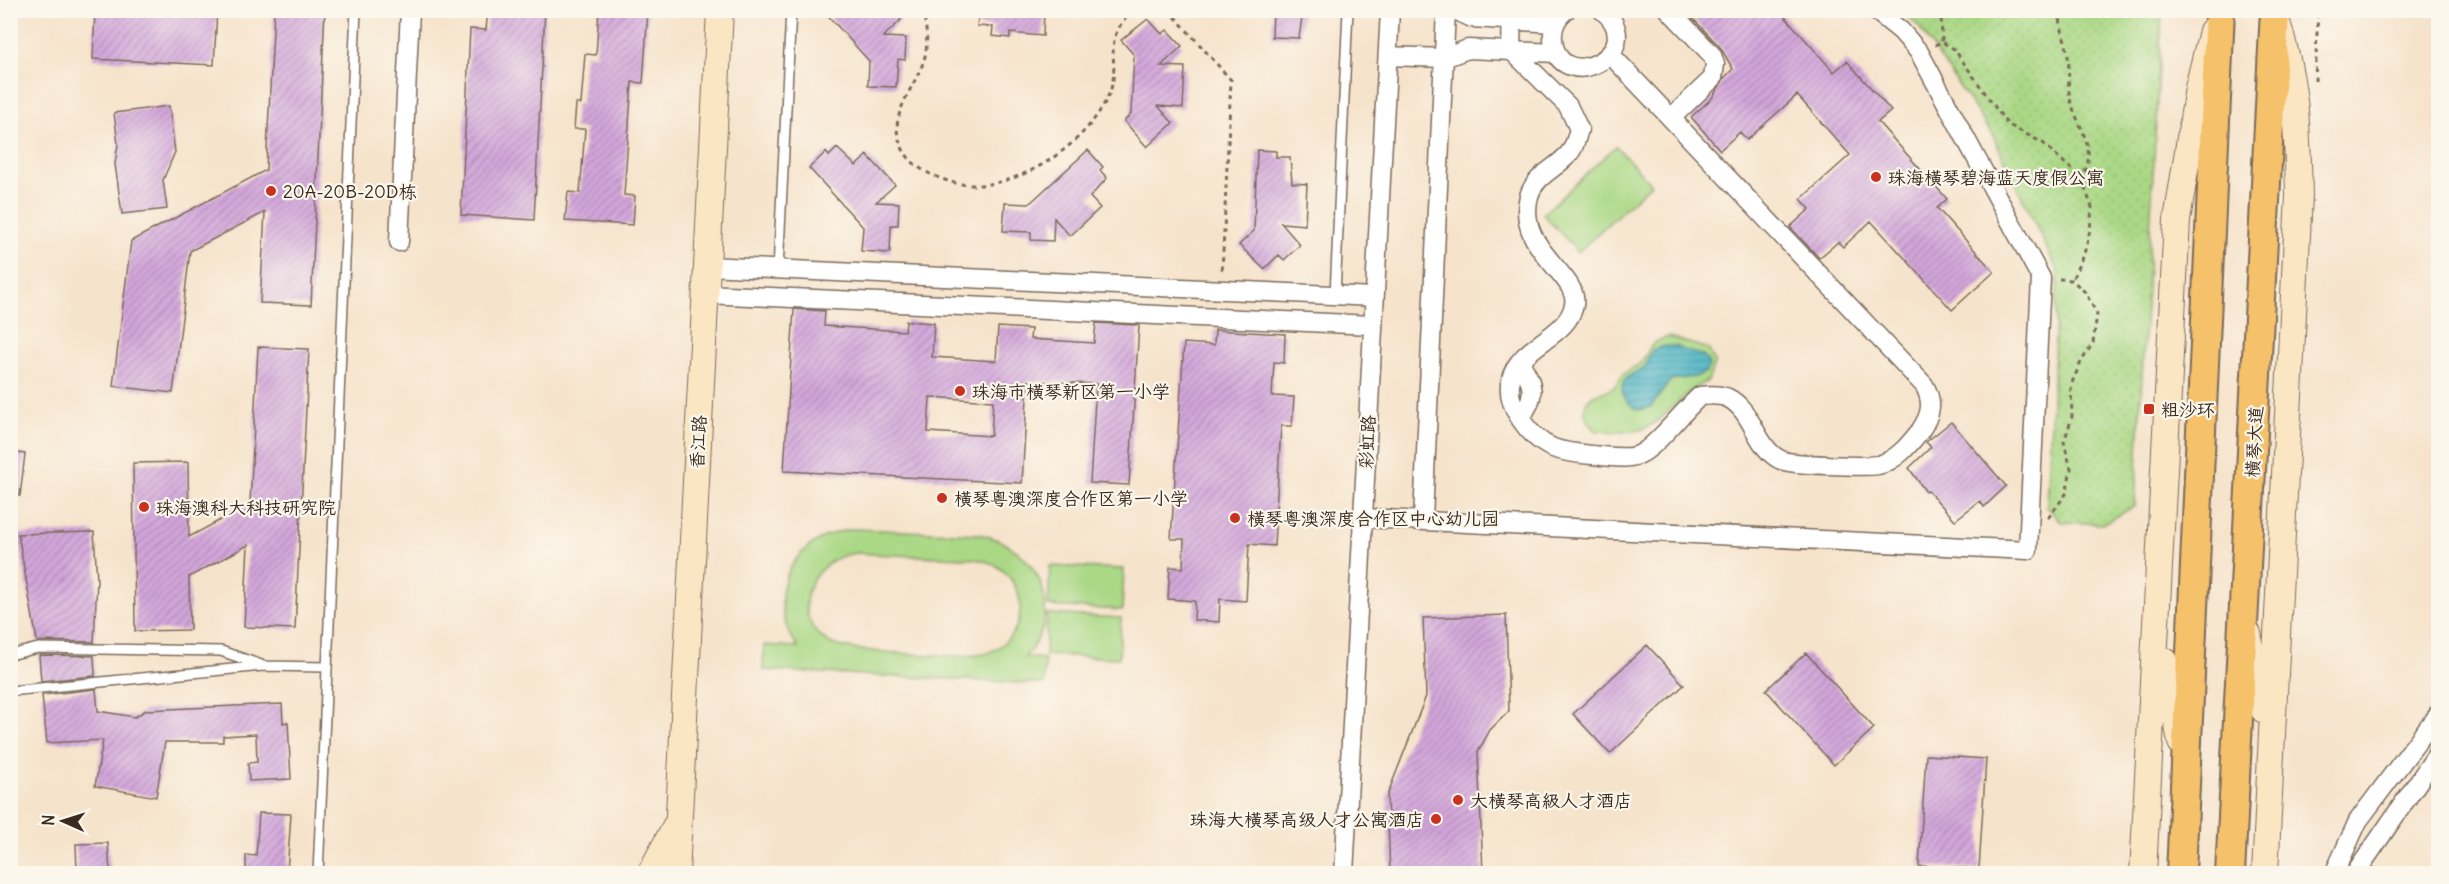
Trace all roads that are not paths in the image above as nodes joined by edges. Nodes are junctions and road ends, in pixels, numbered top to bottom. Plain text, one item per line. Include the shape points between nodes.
1 (356, 10) edge
2 (410, 10) edge
3 (720, 10) edge
4 (791, 10) edge
5 (1348, 10) edge
6 (1390, 10) edge
7 (1446, 10) edge
8 (1455, 10) edge
9 (1670, 10) edge
10 (1875, 10) edge
11 (2218, 10) edge
12 (1607, 12) edge
13 (2275, 14) edge
14 (1512, 15) edge
15 (1560, 17) edge
16 (1511, 50) junction
17 (1557, 53) junction
18 (1610, 54) junction
19 (1389, 56) junction
20 (1444, 58) junction
21 (1671, 118) junction
22 (399, 242) dead end
23 (707, 266) junction
24 (778, 270) junction
25 (705, 294) junction
26 (1335, 296) junction
27 (1374, 297) junction
28 (1372, 325) junction
29 (1364, 518) junction
30 (1423, 519) junction
31 (2245, 615) junction
32 (2157, 622) junction
33 (10, 655) edge
34 (263, 666) junction
35 (327, 667) junction
36 (10, 691) edge
37 (2439, 714) edge
38 (2439, 753) edge
39 (2271, 758) junction
40 (2187, 769) junction
41 (679, 819) junction
42 (318, 873) edge
43 (650, 873) edge
44 (676, 873) edge
45 (1344, 873) edge
46 (2143, 873) edge
47 (2181, 873) edge
48 (2229, 873) edge
49 (2265, 873) edge
50 (2334, 873) edge
51 (2355, 873) edge

1 - 35 lane
2 - 22 street
3 - 23 main road, 香江路
4 - 24 lane
5 - 26 lane
6 - 19 street, 彩虹路
7 - 20 street
8 - 14 street via 1472,18
9 - 21 street via 1712,55 1715,64 1713,78
10 - 30 street via 1919,52 2041,278 2028,550
11 - 32 main road via 2198,88 2177,220
11 - 40 main road
12 - 18 street via 1616,34
13 - 31 main road, 横琴大道
13 - 39 main road via 2297,104 2299,195
14 - 15 street
14 - 16 street
15 - 17 street via 1553,44
16 - 17 street
16 - 20 street via 1468,49
16 - 21 street via 1568,106 1579,129 1572,150 1538,178 1529,197 1528,219 1534,242 1570,286 1575,301 1570,319 1520,363 1510,378 1511,401 1520,417 1550,447 1619,458 1642,454 1700,396 1716,395 1728,398 1741,410 1768,449 1781,460 1880,465 1906,449 1928,420 1932,399 1924,385
17 - 18 street via 1573,66 1583,68 1603,62
18 - 21 street
19 - 20 street
19 - 27 street, 彩虹路
20 - 30 street
23 - 24 street
23 - 25 main road, 香江路
24 - 26 street
25 - 28 street
25 - 41 main road, 香江路
26 - 27 street
27 - 28 street, 彩虹路
28 - 29 street, 彩虹路
29 - 30 street
29 - 45 street, 彩虹路
31 - 39 main road
31 - 48 main road, 横琴大道
32 - 40 main road
32 - 46 main road
33 - 34 lane via 38,648 221,651
34 - 35 lane
34 - 36 lane
35 - 42 lane
37 - 50 street via 2358,821
38 - 51 street
39 - 49 main road
40 - 47 main road
41 - 43 main road
41 - 44 main road, 香江路

